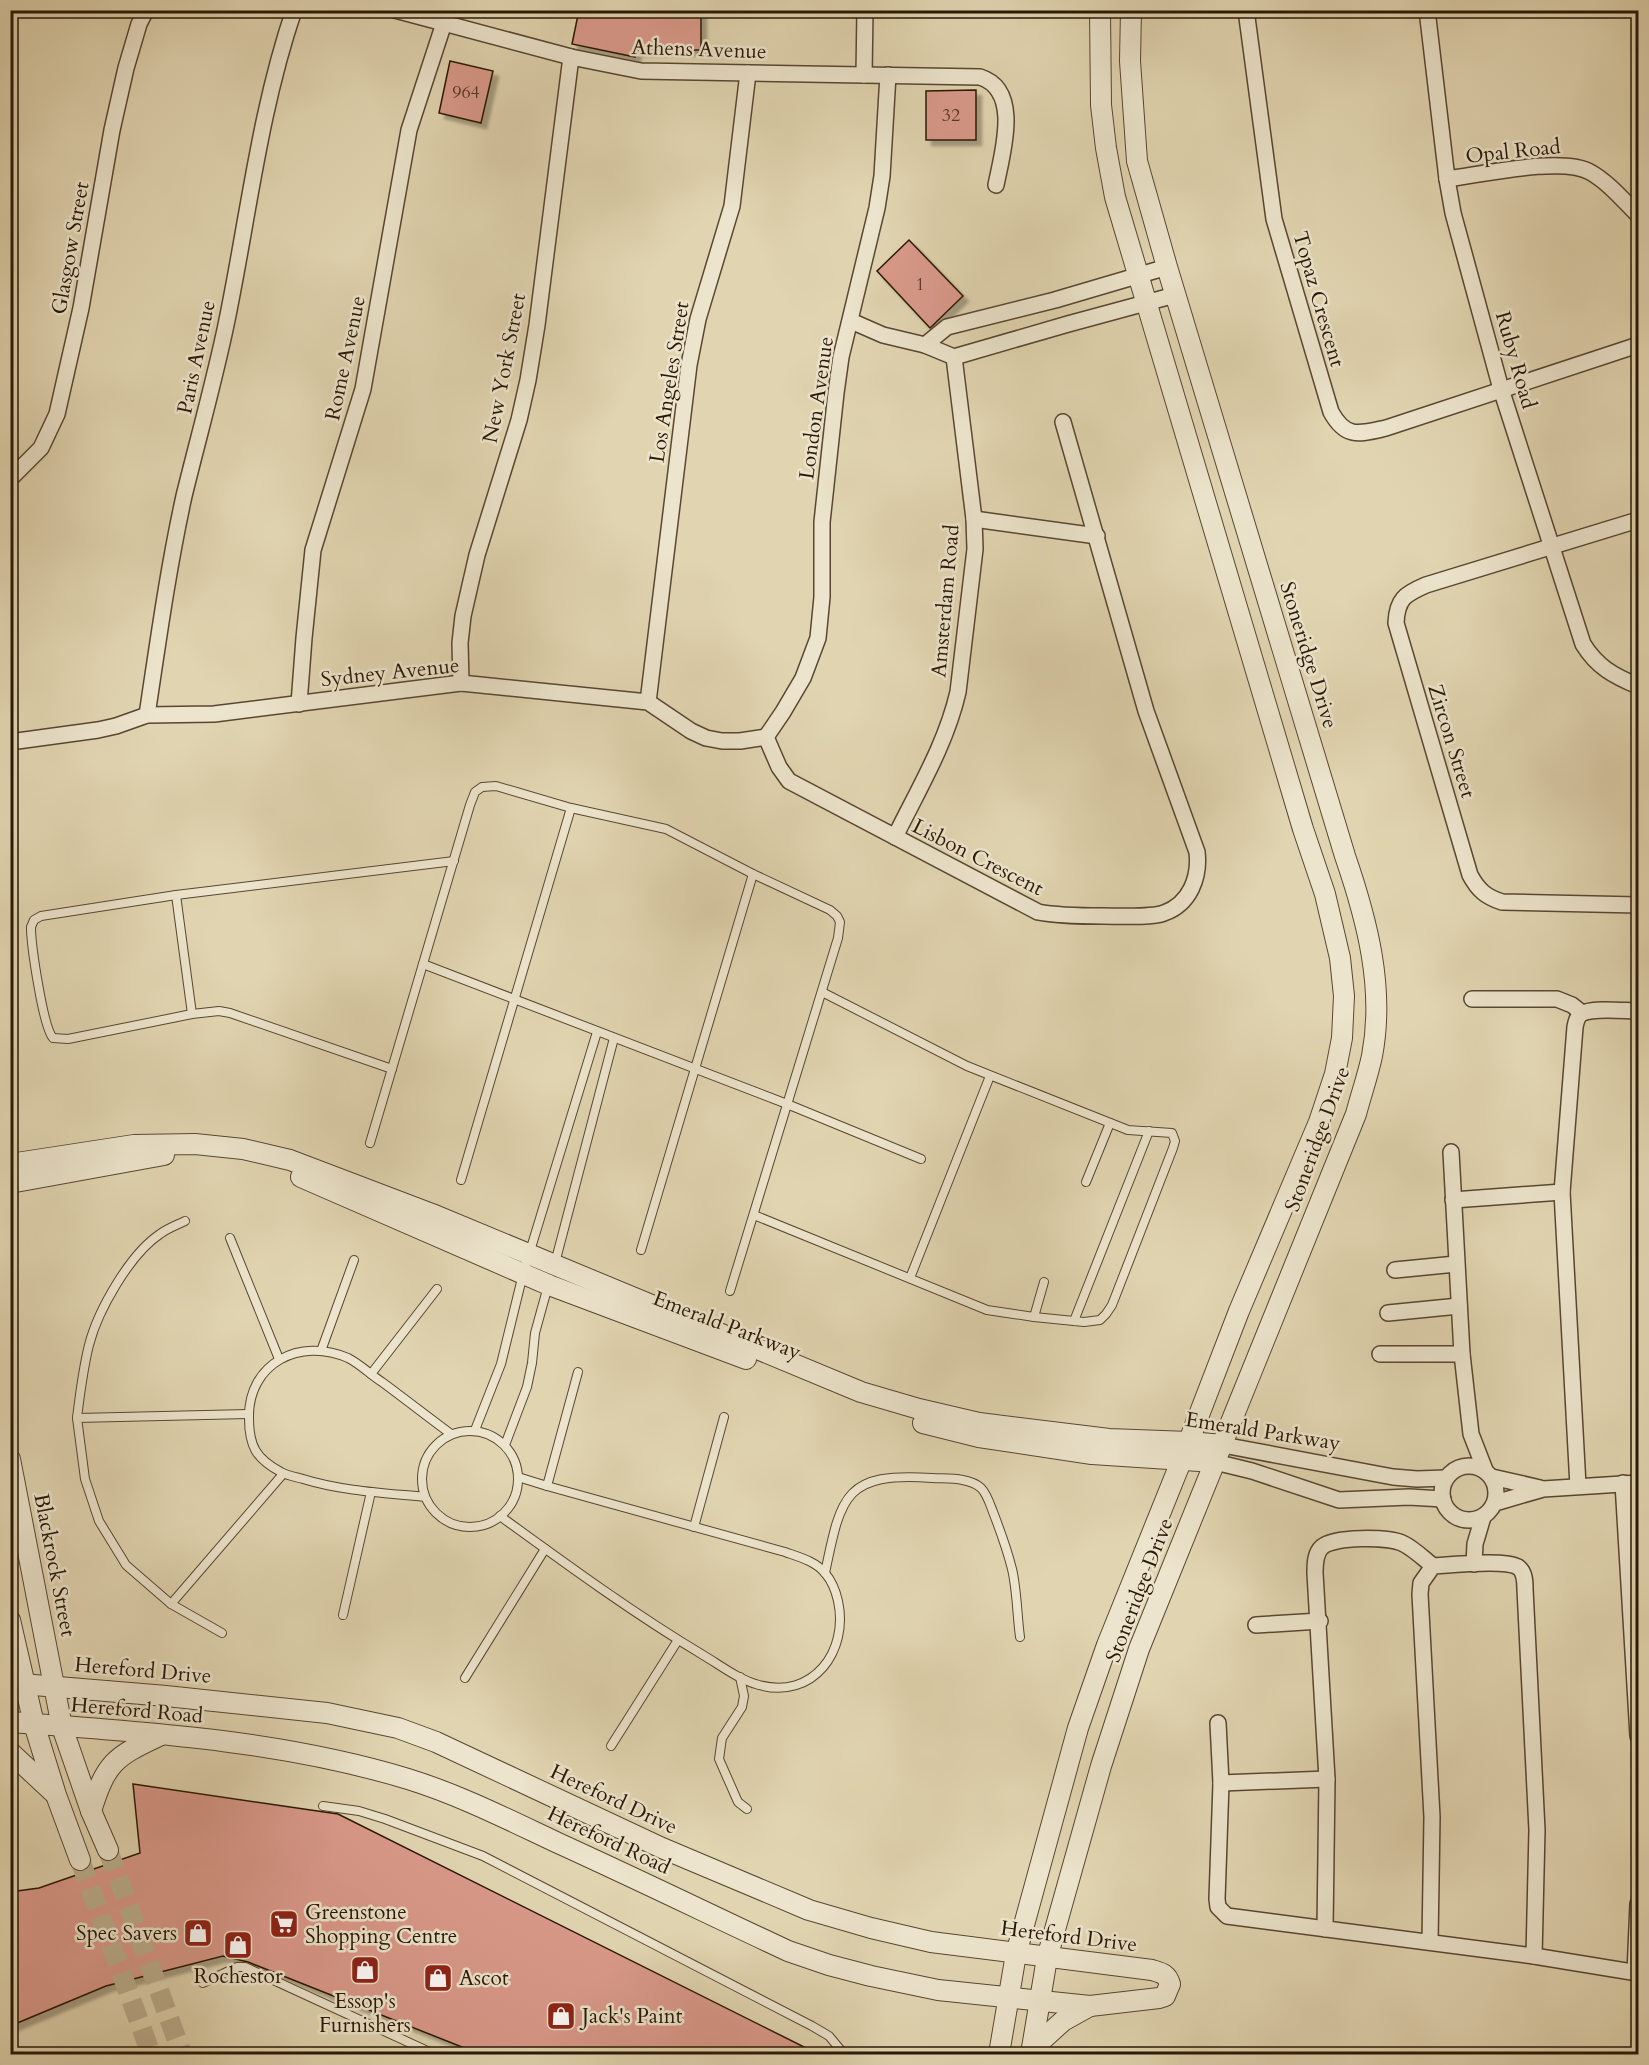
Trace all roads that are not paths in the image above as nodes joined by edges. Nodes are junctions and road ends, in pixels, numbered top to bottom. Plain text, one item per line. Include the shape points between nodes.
1 (146, 10) edge
2 (294, 10) edge
3 (395, 10) edge
4 (865, 10) edge
5 (1100, 10) edge
6 (1131, 10) edge
7 (1246, 10) edge
8 (1428, 10) edge
9 (444, 23) junction
10 (571, 57) junction
11 (748, 73) junction
12 (864, 75) junction
13 (888, 75) junction
14 (1447, 179) junction
15 (996, 185) dead end
16 (1638, 215) edge
17 (1167, 267) junction
18 (1138, 276) junction
19 (1175, 296) junction
20 (1146, 303) junction
21 (851, 321) junction
22 (925, 345) junction
23 (1638, 345) edge
24 (954, 357) junction
25 (1501, 388) junction
26 (1064, 422) dead end
27 (10, 479) edge
28 (974, 519) junction
29 (1638, 520) edge
30 (1097, 536) junction
31 (1552, 548) junction
32 (461, 683) junction
33 (1638, 686) edge
34 (648, 702) junction
35 (299, 704) junction
36 (147, 715) junction
37 (766, 737) junction
38 (10, 742) edge
39 (571, 808) junction
40 (895, 837) junction
41 (454, 861) junction
42 (753, 874) junction
43 (176, 895) junction
44 (1638, 904) edge
45 (423, 964) junction
46 (822, 992) junction
47 (1472, 999) dead end
48 (514, 1000) junction
49 (1638, 1011) edge
50 (1582, 1013) junction
51 (192, 1014) junction
52 (597, 1032) junction
53 (614, 1038) junction
54 (392, 1069) junction
55 (695, 1069) junction
56 (990, 1076) junction
57 (787, 1104) junction
58 (1110, 1123) junction
59 (1149, 1131) junction
60 (370, 1143) dead end
61 (1451, 1152) dead end
62 (921, 1158) dead end
63 (10, 1164) edge
64 (461, 1180) dead end
65 (10, 1182) edge
66 (1086, 1182) dead end
67 (1562, 1192) junction
68 (1453, 1200) junction
69 (754, 1215) junction
70 (185, 1221) dead end
71 (230, 1238) dead end
72 (641, 1250) dead end
73 (529, 1254) junction
74 (354, 1260) dead end
75 (555, 1264) junction
76 (1456, 1264) junction
77 (1395, 1270) dead end
78 (523, 1274) junction
79 (910, 1278) junction
80 (1044, 1282) dead end
81 (549, 1285) junction
82 (437, 1289) dead end
83 (730, 1291) dead end
84 (1459, 1306) junction
85 (1388, 1313) dead end
86 (1034, 1317) junction
87 (1074, 1322) junction
88 (321, 1351) junction
89 (1462, 1353) junction
90 (1380, 1354) dead end
91 (279, 1359) junction
92 (578, 1372) dead end
93 (371, 1374) junction
94 (248, 1414) junction
95 (724, 1417) dead end
96 (77, 1418) junction
97 (475, 1430) junction
98 (452, 1434) junction
99 (1471, 1434) junction
100 (505, 1445) junction
101 (1186, 1450) junction
102 (1219, 1454) junction
103 (10, 1459) edge
104 (1460, 1467) junction
105 (283, 1474) junction
106 (1489, 1474) junction
107 (518, 1477) junction
108 (1446, 1478) junction
109 (1623, 1483) junction
110 (1638, 1483) edge
111 (547, 1486) junction
112 (1578, 1486) junction
113 (1542, 1489) junction
114 (371, 1492) junction
115 (424, 1497) junction
116 (1443, 1499) junction
117 (1495, 1503) junction
118 (500, 1516) junction
119 (1484, 1517) junction
120 (1457, 1518) junction
121 (694, 1527) junction
122 (1475, 1544) junction
123 (545, 1549) junction
124 (1474, 1564) junction
125 (1432, 1566) junction
126 (825, 1573) junction
127 (171, 1604) junction
128 (343, 1615) dead end
129 (10, 1620) edge
130 (1320, 1621) junction
131 (1256, 1625) dead end
132 (222, 1633) dead end
133 (1020, 1637) dead end
134 (678, 1640) junction
135 (740, 1677) junction
136 (465, 1678) dead end
137 (17, 1683) edge
138 (54, 1686) junction
139 (10, 1722) edge
140 (1218, 1723) dead end
141 (34, 1724) junction
142 (62, 1727) junction
143 (161, 1735) junction
144 (1638, 1736) edge
145 (611, 1746) dead end
146 (10, 1752) edge
147 (1327, 1779) junction
148 (1221, 1783) junction
149 (56, 1795) junction
150 (323, 1806) dead end
151 (747, 1809) dead end
152 (92, 1811) junction
153 (108, 1850) tunnel mouth
154 (80, 1860) tunnel mouth
155 (1638, 1904) edge
156 (1325, 1929) junction
157 (1430, 1942) junction
158 (1016, 1954) junction
159 (1534, 1956) junction
160 (1047, 1958) junction
161 (1637, 1973) edge
162 (203, 1983) dead end
163 (1008, 1997) junction
164 (1159, 1998) joint
165 (1039, 2001) junction
166 (1090, 2006) junction
167 (1031, 2052) edge
168 (434, 2055) edge
169 (844, 2055) edge
170 (999, 2055) edge

1 - 27 street, Glasgow Street via 126,68 114,120 81,308 57,414 41,448
2 - 36 street, Paris Avenue via 259,140 213,386 184,496
3 - 9 street, Athens Avenue
4 - 12 street
5 - 18 street, Stoneridge Drive via 1101,105 1106,148 1115,197
6 - 17 street, Stoneridge Drive via 1130,61 1137,161
7 - 25 street, Topaz Crescent via 1274,219 1319,375 1338,423 1356,434 1369,432
8 - 14 street, Ruby Road
9 - 10 street, Athens Avenue
9 - 35 street, Rome Avenue via 409,130 363,389 313,550
10 - 11 street, Athens Avenue via 641,71
10 - 32 street, New York Street via 528,380 463,616
11 - 12 street, Athens Avenue
11 - 34 street, Los Angeles Street via 732,206 698,319 689,365
12 - 13 street, Athens Avenue
13 - 15 street, Athens Avenue via 980,77 997,87 1006,124
13 - 21 street, London Avenue via 882,176
14 - 16 street, Opal Road via 1547,165 1575,166 1603,181
14 - 25 street, Ruby Road
17 - 18 street
17 - 19 street, Stoneridge Drive
18 - 20 street, Stoneridge Drive
18 - 22 street via 947,327
19 - 20 street
19 - 102 street, Stoneridge Drive via 1360,900 1375,983 1372,1056 1356,1114
20 - 24 street
20 - 101 street, Stoneridge Drive via 1325,894 1340,958 1344,996 1335,1074 1319,1122 1239,1311
21 - 22 street
21 - 37 street, London Avenue via 838,376 823,511 818,638 803,678
22 - 24 street
23 - 25 street, Topaz Crescent
24 - 28 street, Amsterdam Road
25 - 31 street, Ruby Road
26 - 30 street, Lisbon Crescent
28 - 30 street
28 - 40 street, Amsterdam Road via 973,569 958,692 942,741
29 - 31 street, Zircon Street
30 - 40 street, Lisbon Crescent via 1146,711 1197,852 1198,866 1191,890 1174,909 1162,914 1049,915 1025,907
31 - 33 street, Ruby Road via 1578,632 1589,654 1608,672
31 - 44 street, Zircon Street via 1411,592 1398,606 1396,623 1470,875 1477,887 1502,902
32 - 34 street, Sydney Avenue
32 - 35 street, Sydney Avenue
34 - 37 street, Sydney Avenue via 706,738 731,741
35 - 36 street, Sydney Avenue via 214,714
36 - 38 street, Sydney Avenue via 98,730
37 - 40 street, Lisbon Crescent via 789,781
39 - 41 lane via 496,786 482,787 470,805
39 - 42 lane via 666,829
39 - 48 lane
41 - 43 lane
41 - 45 lane
42 - 46 lane via 837,916 840,929
42 - 55 lane
43 - 51 lane
43 - 51 lane via 41,916 34,920 31,936 53,1038 68,1039
45 - 48 lane
45 - 54 lane
46 - 56 lane
46 - 57 lane
47 - 50 street via 1550,998 1566,1002
48 - 52 lane
48 - 64 lane
49 - 50 street
50 - 67 street via 1575,1027
51 - 54 lane via 230,1013
52 - 53 lane
52 - 73 lane
53 - 55 lane
53 - 75 lane
54 - 60 lane
55 - 57 lane
55 - 72 lane
56 - 58 lane
56 - 79 lane
57 - 62 lane
57 - 69 lane
58 - 59 lane via 1136,1132
58 - 66 lane
59 - 87 lane
59 - 87 lane via 1168,1131 1174,1141 1112,1305 1100,1320
61 - 68 street
63 - 73 street, Emerald Parkway via 135,1145 195,1144 272,1154
65 - 78 street, Emerald Parkway via 178,1153 252,1161 322,1186
67 - 68 street
67 - 112 street
68 - 76 street
69 - 79 lane
69 - 83 lane
70 - 96 lane via 160,1233 142,1250 106,1304 89,1342
71 - 91 lane
73 - 75 street, Emerald Parkway
73 - 78 lane
74 - 88 lane
75 - 81 lane
75 - 101 street, Emerald Parkway via 851,1388 919,1409 979,1423
76 - 77 street
76 - 84 street
78 - 81 street, Emerald Parkway
78 - 97 lane via 501,1364
79 - 86 lane via 979,1307
80 - 86 lane
81 - 100 lane via 535,1333 527,1387
81 - 101 street, Emerald Parkway via 914,1421 962,1434 1092,1454
82 - 93 lane
84 - 85 street
84 - 89 street
86 - 87 lane
88 - 91 lane
88 - 93 lane via 349,1359
89 - 90 street
89 - 99 street
91 - 94 lane via 257,1381 250,1395
92 - 111 lane
93 - 98 lane
94 - 96 lane
94 - 105 lane via 254,1450
95 - 121 lane
96 - 127 lane via 85,1479 99,1521 126,1565
97 - 98 lane
97 - 100 lane
98 - 115 lane via 431,1449 423,1464
99 - 104 street
99 - 106 street
100 - 107 lane via 514,1457
101 - 102 street, Emerald Parkway
101 - 158 street, Stoneridge Drive via 1107,1645 1078,1728
102 - 108 street, Emerald Parkway via 1393,1477
102 - 116 street, Emerald Parkway via 1252,1471 1339,1500
102 - 160 street, Stoneridge Drive via 1140,1649 1101,1766
103 - 138 street, Blackrock Street
104 - 106 street via 1478,1466
104 - 108 street
105 - 114 lane via 325,1486
105 - 127 lane
106 - 113 street
106 - 117 street via 1497,1494
107 - 111 lane
107 - 118 lane via 512,1502
108 - 116 street
109 - 110 street
109 - 112 street
109 - 144 street
111 - 121 lane
112 - 113 street
113 - 117 street
114 - 115 lane
114 - 128 lane
115 - 118 lane via 446,1521 460,1526 475,1527
116 - 120 street
117 - 119 street
118 - 123 lane
119 - 120 street
119 - 122 street
120 - 122 street
121 - 126 lane via 807,1559
122 - 124 street
123 - 134 lane
123 - 136 lane
124 - 125 street
124 - 159 street via 1518,1567 1525,1579 1537,1830
125 - 130 street via 1407,1546 1391,1540 1330,1542 1323,1546 1315,1561
125 - 157 street via 1421,1583 1420,1594 1432,1817
126 - 133 lane via 834,1531 845,1501 854,1491 869,1482 902,1476 969,1481 986,1496 999,1528 1012,1570
126 - 135 lane via 836,1593 841,1616 839,1637 824,1666 799,1685 778,1688
127 - 132 lane
129 - 137 street
130 - 131 street
130 - 147 street
134 - 135 lane
134 - 145 lane
135 - 151 lane via 742,1707 722,1738 719,1759 738,1802
137 - 138 street, Hereford Drive
137 - 141 street
138 - 142 street, Blackrock Street
138 - 158 street, Hereford Drive via 327,1713 398,1728 809,1910 931,1942
139 - 141 street
140 - 148 street
141 - 142 street, Hereford Road
141 - 149 street
142 - 143 street, Hereford Road
142 - 152 street, Blackrock Street
143 - 152 street via 114,1761 102,1780
143 - 163 street, Hereford Road via 303,1754 408,1779 523,1826 788,1951 871,1976 938,1990
146 - 149 street
147 - 148 street
147 - 156 street
148 - 156 street via 1218,1907 1237,1919
149 - 154 street
150 - 169 lane via 385,1819 483,1856 812,2026 829,2036
152 - 153 street, Blackrock Street
155 - 161 street
156 - 157 street
157 - 159 street
158 - 160 street, Hereford Drive
158 - 163 street, Stoneridge Drive
159 - 161 street
160 - 164 street, Hereford Drive via 1162,1973 1170,1984 1165,1996
160 - 165 street, Stoneridge Drive
162 - 168 lane via 245,1967
163 - 165 street, Hereford Road
163 - 170 street, Stoneridge Drive
164 - 166 street, Hereford Road
165 - 166 street, Hereford Road
165 - 167 street, Stoneridge Drive
166 - 167 street via 1063,2021

